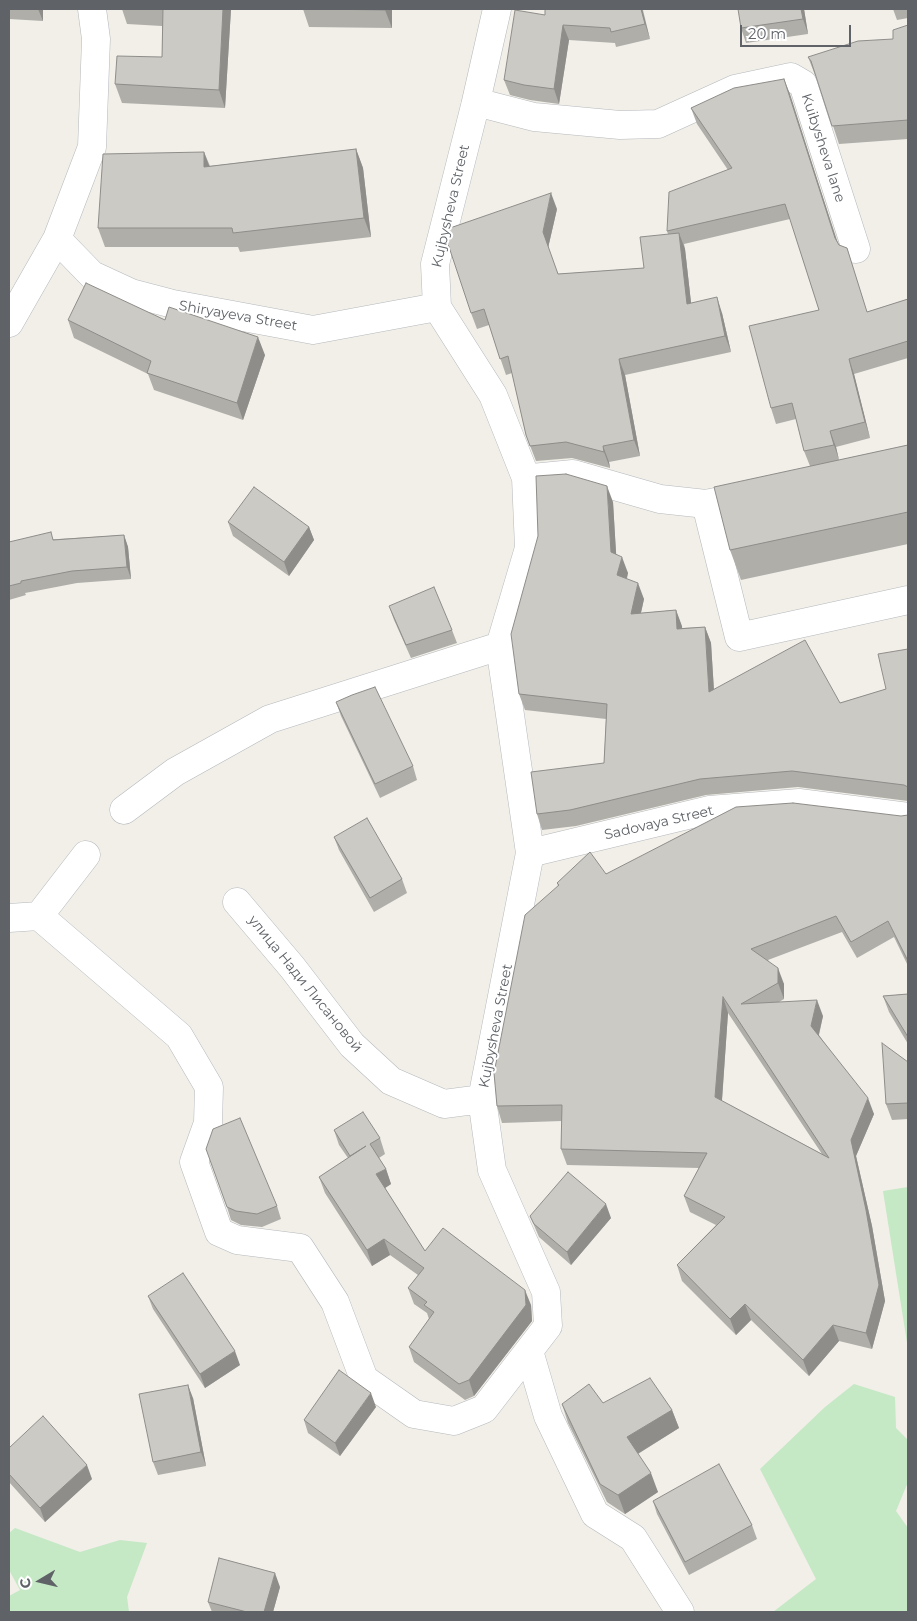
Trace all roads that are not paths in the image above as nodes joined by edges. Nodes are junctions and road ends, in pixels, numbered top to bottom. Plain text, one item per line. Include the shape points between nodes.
1 (92, 9) edge
2 (497, 9) edge
3 (476, 102) junction
4 (57, 239) junction
5 (856, 249) dead end
6 (437, 307) junction
7 (9, 323) edge
8 (526, 478) junction
9 (783, 488) edge
10 (706, 504) junction
11 (908, 600) edge
12 (500, 646) junction
13 (124, 810) dead end
14 (908, 816) edge
15 (530, 853) junction
16 (86, 855) dead end
17 (237, 902) dead end
18 (39, 916) junction
19 (9, 918) edge
20 (482, 1099) junction
21 (529, 1351) junction
22 (680, 1612) edge

1 - 4 street via 96,39 92,147
2 - 3 street, Kujbysheva Street
3 - 5 street, Kuibysheva lane via 534,117 620,125 658,124 735,89 791,78 803,84
3 - 6 street, Kujbysheva Street via 436,264
4 - 6 street, Shiryayeva Street via 92,275 132,293 173,304 313,330
4 - 7 street
6 - 8 street, Kujbysheva Street via 493,395
8 - 10 street via 574,474 660,499
8 - 12 street, Kujbysheva Street via 529,548
9 - 10 street
10 - 11 street via 739,637
12 - 13 street via 270,719 175,772
12 - 15 street, Kujbysheva Street
14 - 15 street, Sadovaya Street via 799,803 709,810
15 - 20 street, Kujbysheva Street
16 - 18 street
17 - 20 street, улица Нади Лисановой via 352,1045 390,1081 444,1104
18 - 19 street
18 - 21 street, Kujbysheva Street via 179,1036 209,1087 208,1123 194,1162 219,1232 237,1240 300,1248 334,1302 364,1379 414,1414 454,1420 484,1409
20 - 21 street, Kujbysheva Street via 492,1170 546,1292 548,1326
21 - 22 street via 548,1416 595,1514 633,1538

